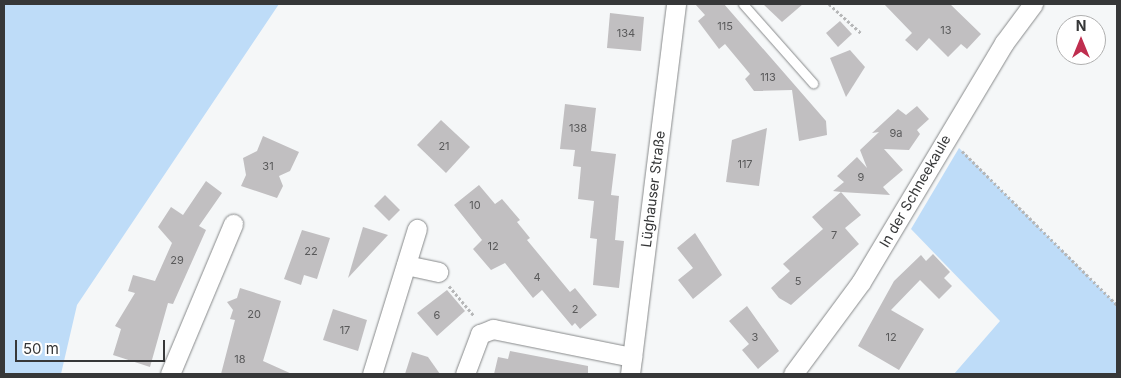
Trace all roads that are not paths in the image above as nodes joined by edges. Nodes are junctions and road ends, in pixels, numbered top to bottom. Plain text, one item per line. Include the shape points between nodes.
1 (676, 4) edge
2 (743, 4) edge
3 (1033, 4) edge
4 (813, 82) dead end
5 (233, 224) dead end
6 (416, 229) dead end
7 (406, 265) junction
8 (438, 272) road end
9 (631, 366) edge
10 (170, 374) edge
11 (372, 374) edge
12 (465, 374) edge
13 (793, 374) edge

1 - 9 street, Lüghauser Straße
2 - 4 lane
3 - 13 street, In der Schneekaule via 946,138 861,282
5 - 10 street
6 - 7 street
7 - 8 street
7 - 11 street
9 - 12 street via 485,330

